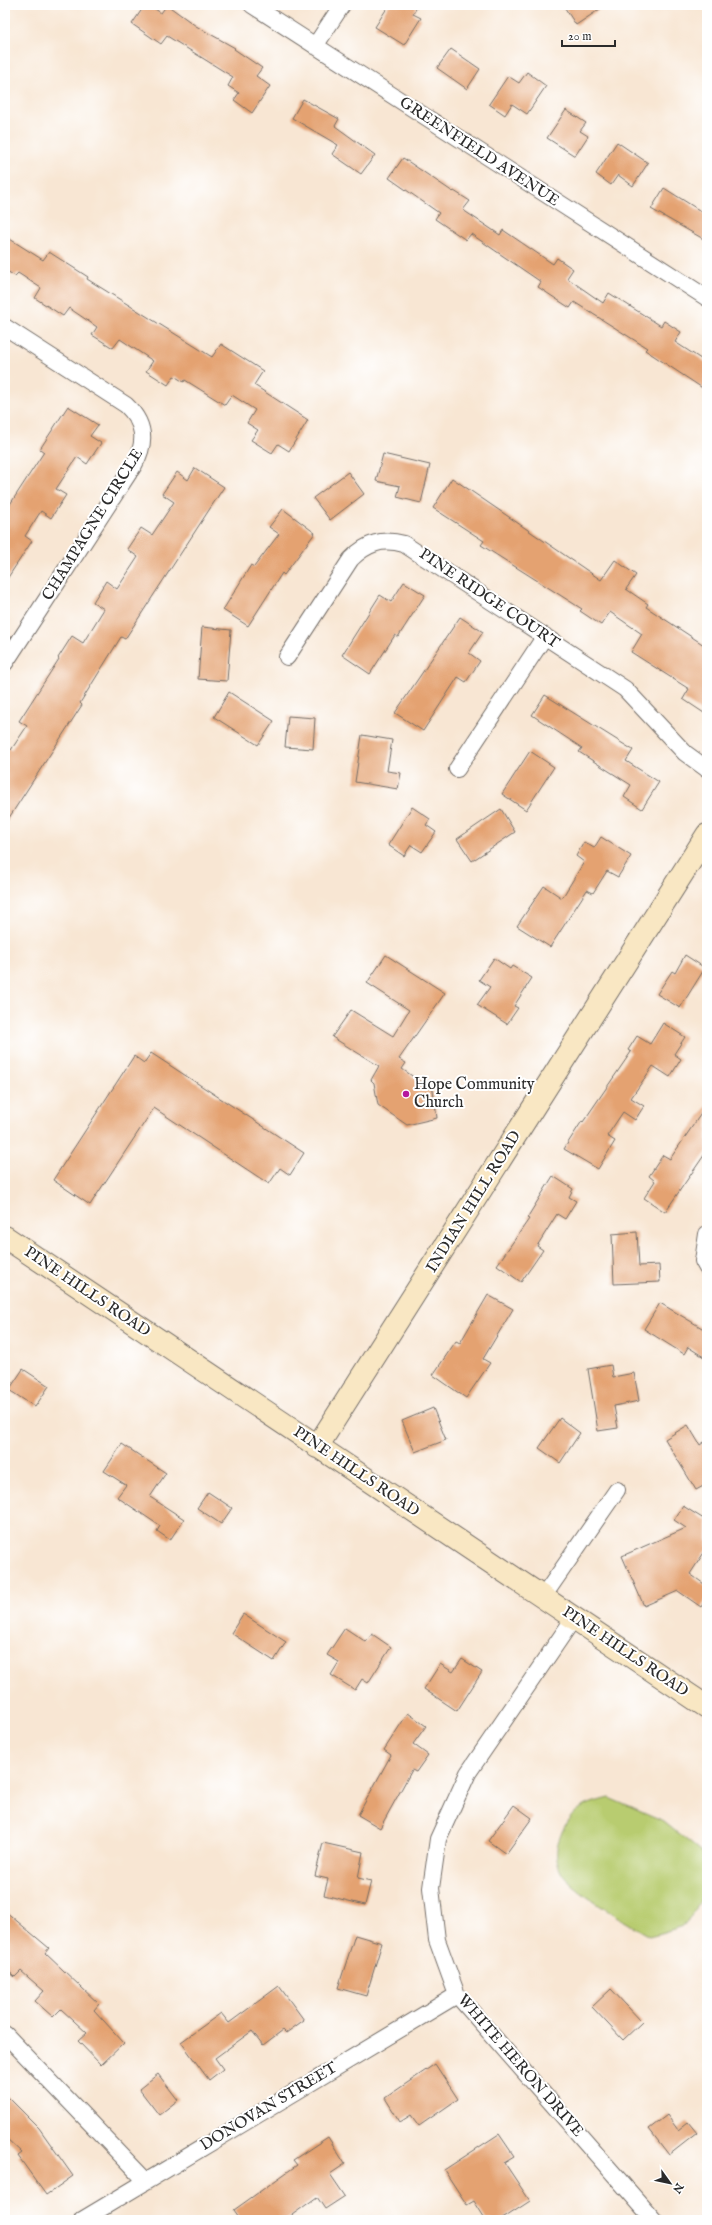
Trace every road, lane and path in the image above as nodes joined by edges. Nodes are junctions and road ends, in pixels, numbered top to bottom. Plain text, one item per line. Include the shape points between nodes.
1 (252, 5) edge
2 (342, 5) edge
3 (315, 46) junction
4 (707, 298) edge
5 (5, 327) edge
6 (545, 636) junction
7 (287, 658) dead end
8 (5, 663) edge
9 (457, 769) dead end
10 (707, 769) edge
11 (707, 835) edge
12 (706, 1235) edge
13 (5, 1237) edge
14 (707, 1268) edge
15 (317, 1447) junction
16 (617, 1490) dead end
17 (543, 1597) junction
18 (574, 1618) junction
19 (707, 1707) edge
20 (456, 1995) junction
21 (5, 2034) edge
22 (146, 2181) junction
23 (82, 2220) edge
24 (654, 2220) edge

1 - 3 street, GREENFIELD AVENUE
2 - 3 street
3 - 4 street, GREENFIELD AVENUE
5 - 8 street, CHAMPAGNE CIRCLE via 126,405 140,421 143,438 134,465
6 - 7 street, PINE RIDGE COURT via 414,549 392,541 381,541 369,544 351,559
6 - 9 street
6 - 10 street, PINE RIDGE COURT via 625,689 685,753
11 - 15 main road, INDIAN HILL ROAD
12 - 14 street via 703,1261
13 - 15 main road, PINE HILLS ROAD
15 - 17 main road, PINE HILLS ROAD
16 - 17 street
17 - 18 main road, PINE HILLS ROAD
18 - 19 main road, PINE HILLS ROAD
18 - 20 street, WHITE HERON DRIVE via 499,1724 468,1773 438,1839 431,1888 437,1940
20 - 22 street, DONOVAN STREET
20 - 24 street, WHITE HERON DRIVE
21 - 22 street
22 - 23 street, DONOVAN STREET

